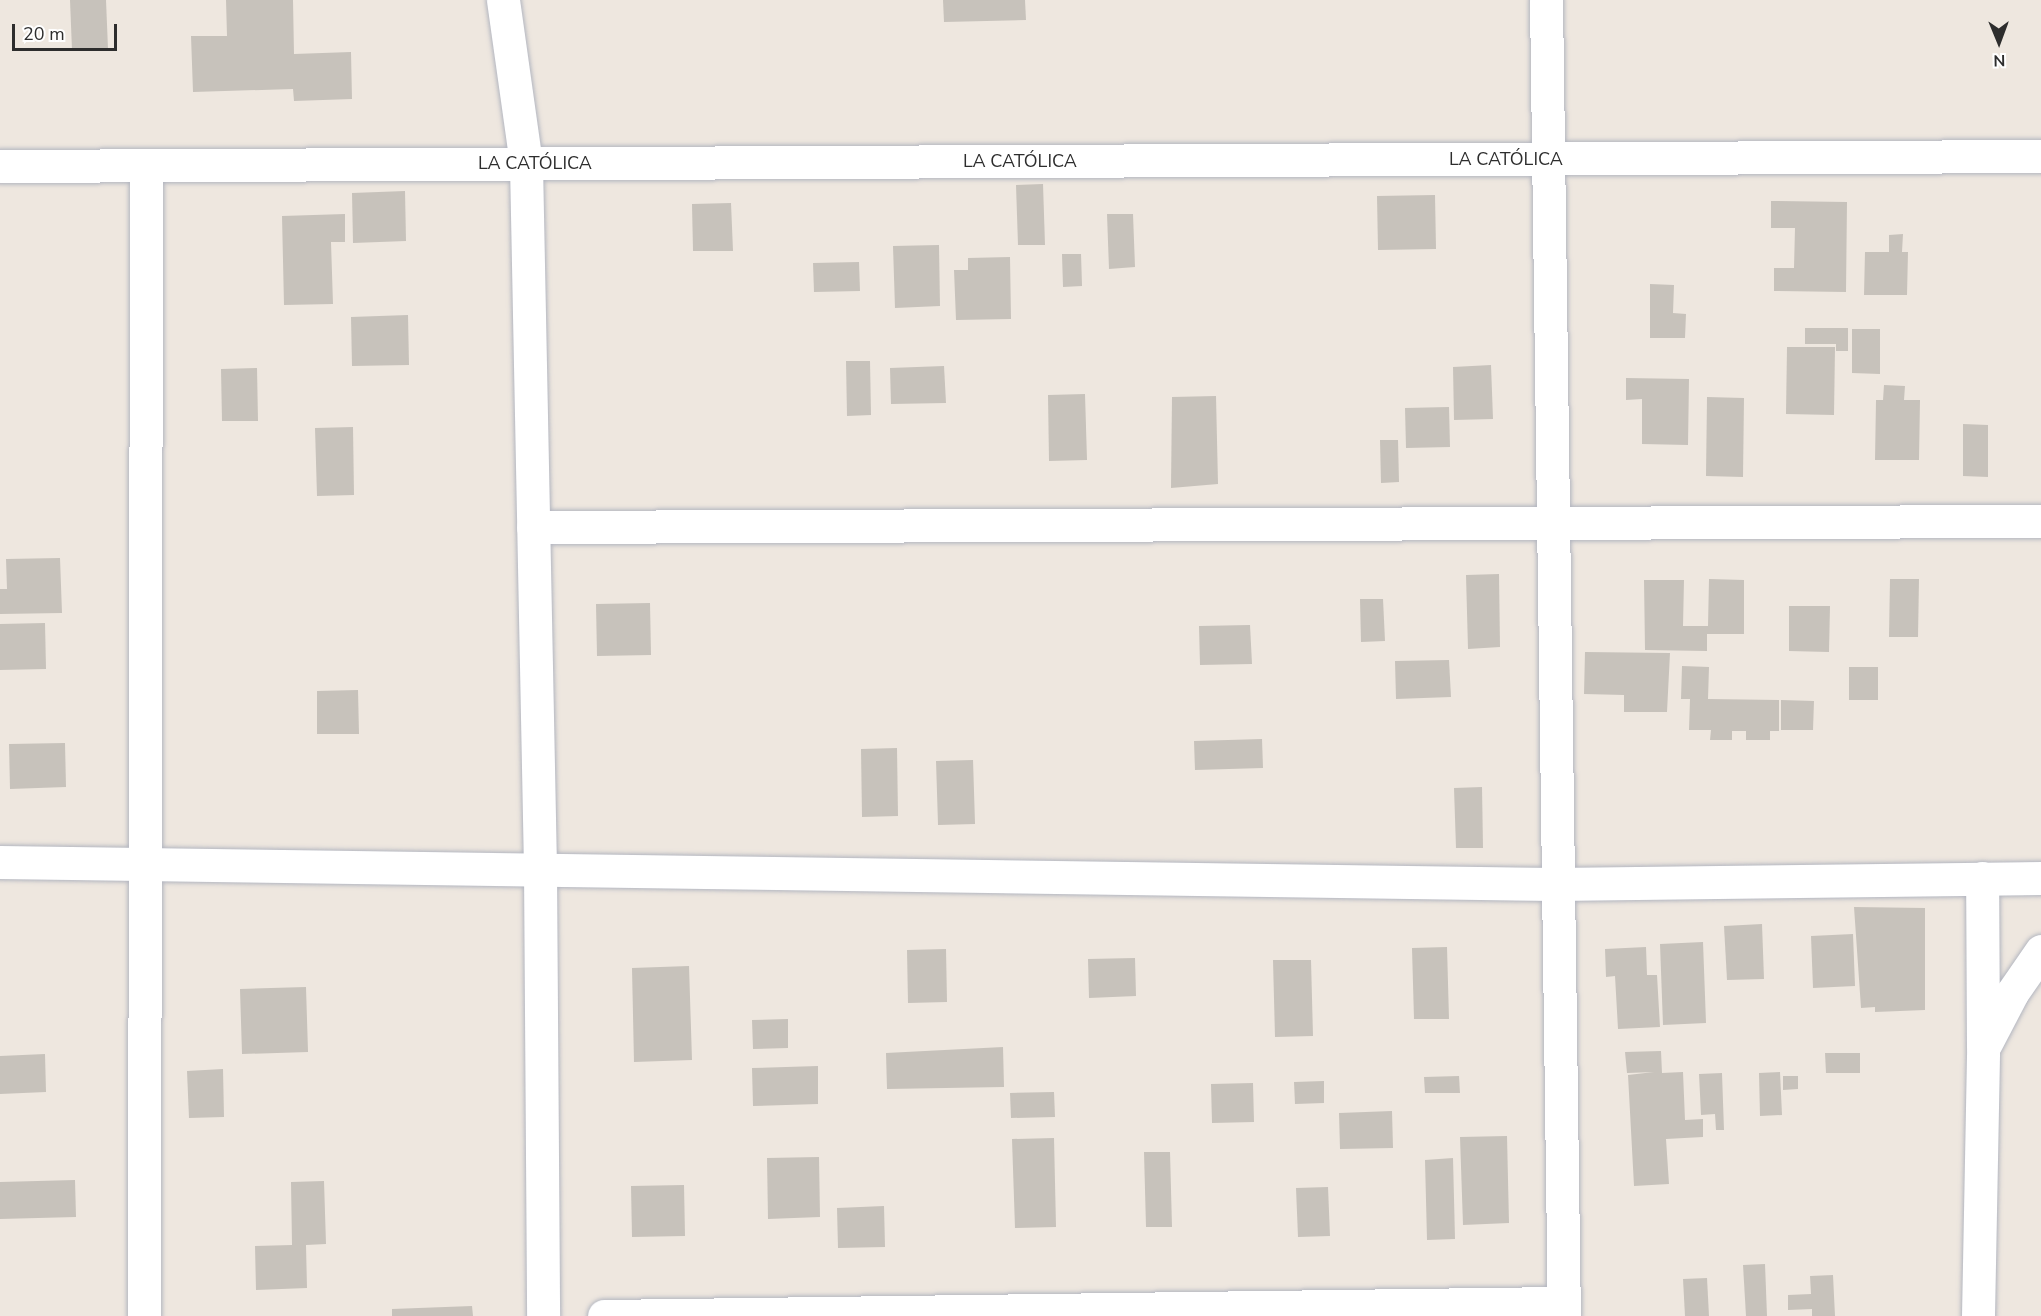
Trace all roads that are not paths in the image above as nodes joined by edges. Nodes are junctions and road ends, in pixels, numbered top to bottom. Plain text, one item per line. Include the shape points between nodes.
1 (503, 0) edge
2 (1546, 0) edge
3 (2041, 156) edge
4 (1548, 159) junction
5 (526, 164) junction
6 (146, 165) junction
7 (0, 166) edge
8 (2041, 521) edge
9 (1552, 523) junction
10 (533, 527) junction
11 (0, 862) edge
12 (145, 864) junction
13 (540, 869) junction
14 (1982, 878) junction
15 (2041, 878) edge
16 (1555, 884) junction
17 (2041, 951) edge
18 (1983, 1047) junction
19 (1564, 1309) edge
20 (144, 1316) edge
21 (543, 1316) edge
22 (604, 1316) edge
23 (1978, 1316) edge

1 - 5 street
2 - 4 street
3 - 4 street, LA CATÓLICA
4 - 5 street, LA CATÓLICA
4 - 9 street
5 - 6 street, LA CATÓLICA
5 - 10 street
6 - 7 street, LA CATÓLICA
6 - 12 street
8 - 9 street
9 - 10 street
9 - 16 street
10 - 13 street
11 - 12 street
12 - 13 street
12 - 20 street
13 - 16 street
13 - 21 street
14 - 15 street
14 - 16 street
14 - 18 street
16 - 19 street
17 - 18 street via 2012,993
18 - 23 street
19 - 22 street

